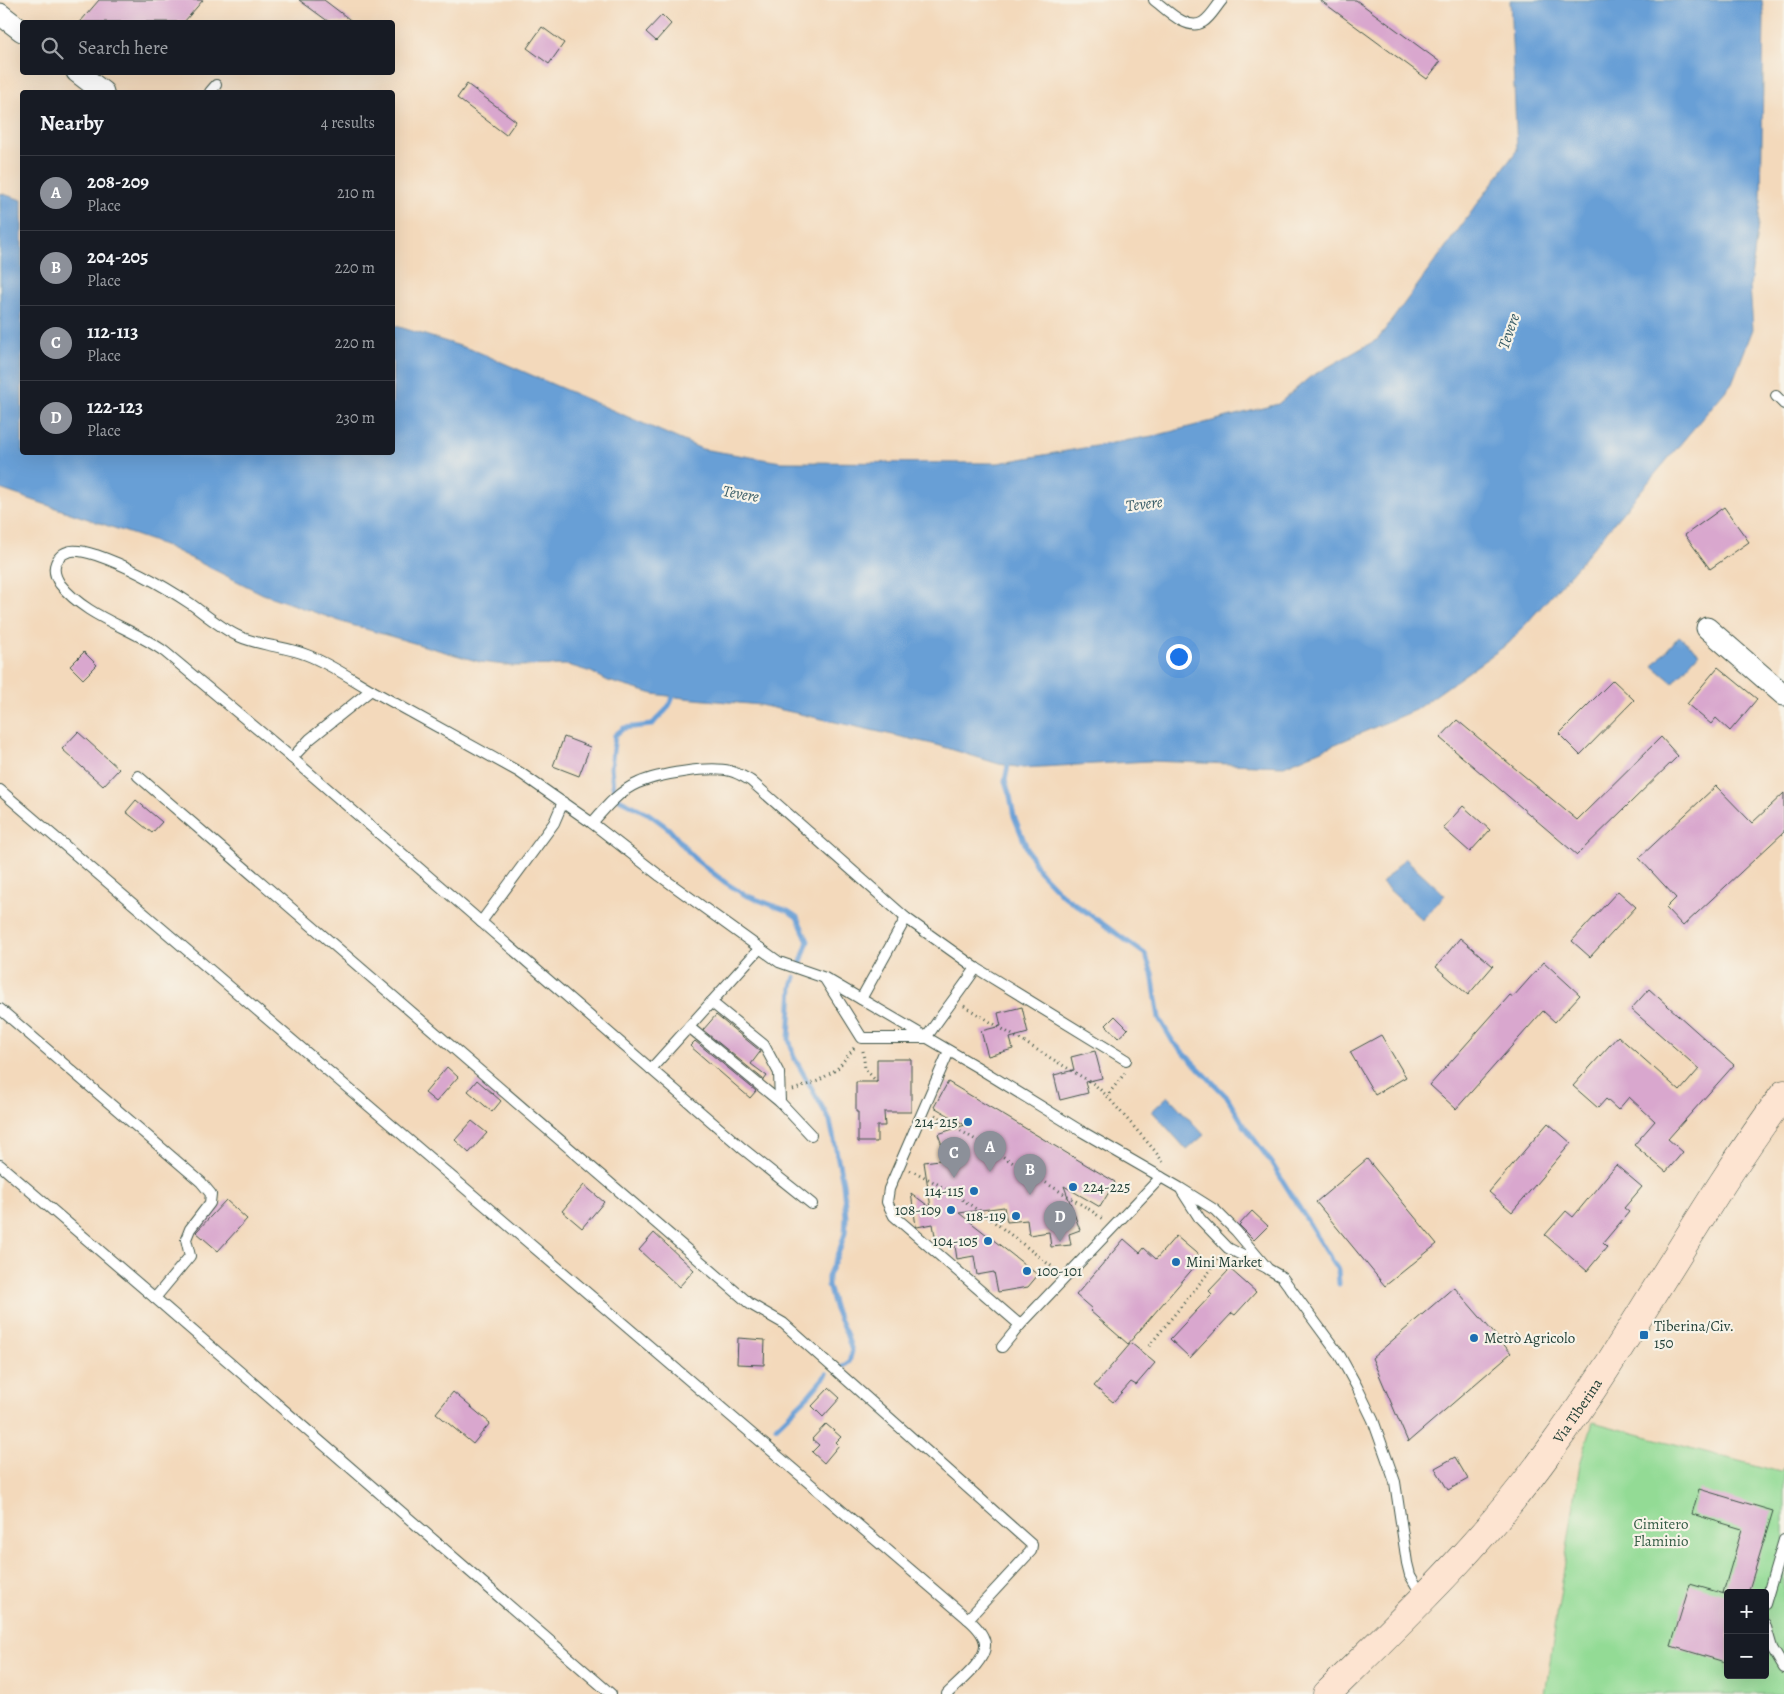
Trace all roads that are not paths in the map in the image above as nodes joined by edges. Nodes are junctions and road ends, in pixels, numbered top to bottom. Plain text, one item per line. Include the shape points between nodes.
1 (1154, 0) edge
2 (1222, 0) edge
3 (0, 14) edge
4 (20, 29) edge
5 (81, 75) edge
6 (100, 90) edge
7 (1776, 396) dead end
8 (1784, 404) edge
9 (1707, 628) dead end
10 (370, 690) junction
11 (1784, 694) edge
12 (292, 758) junction
13 (138, 776) dead end
14 (0, 790) edge
15 (563, 802) junction
16 (592, 824) junction
17 (906, 918) junction
18 (481, 922) junction
19 (760, 948) junction
20 (976, 968) junction
21 (825, 978) junction
22 (861, 1000) junction
23 (711, 1002) junction
24 (0, 1009) edge
25 (689, 1027) junction
26 (926, 1038) junction
27 (949, 1050) junction
28 (1126, 1060) road end
29 (652, 1069) junction
30 (1784, 1094) edge
31 (780, 1102) junction
32 (811, 1135) dead end
33 (0, 1165) edge
34 (1161, 1177) junction
35 (1180, 1188) junction
36 (812, 1204) dead end
37 (1268, 1269) junction
38 (155, 1298) junction
39 (1020, 1325) junction
40 (1002, 1347) dead end
41 (1784, 1540) edge
42 (1769, 1591) edge
43 (1424, 1598) junction
44 (968, 1619) junction
45 (1768, 1634) edge
46 (1784, 1668) edge
47 (610, 1694) edge
48 (947, 1694) edge
49 (1327, 1694) edge

1 - 2 lane via 1184,22 1195,24 1208,17
3 - 4 street
5 - 6 street
7 - 8 lane
9 - 11 street
10 - 12 lane
10 - 12 lane via 307,655 257,644 234,634 132,569 87,552 73,550 60,556 56,563 56,577 81,604 157,647
10 - 15 lane via 519,772
12 - 18 lane
13 - 44 lane via 750,1304 783,1323 1024,1536 1032,1545 1031,1551
14 - 44 lane
15 - 16 lane
15 - 18 lane via 554,823
16 - 17 lane via 606,806 638,782 686,772 738,773
16 - 19 lane
17 - 20 lane
17 - 22 lane
18 - 29 lane
19 - 21 lane via 779,962
19 - 23 lane
20 - 26 lane
20 - 28 lane
21 - 22 lane
21 - 26 lane via 862,1038
22 - 26 lane
23 - 25 lane
23 - 31 lane via 764,1045 779,1073
24 - 38 lane via 201,1182 210,1194 210,1203 186,1239 190,1256
25 - 29 lane
25 - 31 lane
26 - 27 lane
27 - 34 lane
27 - 39 lane via 889,1189 887,1202 894,1216
29 - 36 lane
30 - 43 main road, Via Tiberina via 1552,1449 1512,1501
31 - 32 lane
33 - 38 lane
34 - 35 lane
34 - 39 lane
35 - 37 lane via 1215,1210
35 - 37 lane via 1200,1219 1228,1248
37 - 43 lane via 1282,1277 1312,1316 1340,1356 1374,1420 1395,1482 1410,1575
38 - 47 lane
39 - 40 lane
41 - 42 lane
43 - 49 main road, Via Tiberina
44 - 48 lane via 978,1628 985,1644 982,1658
45 - 46 lane

